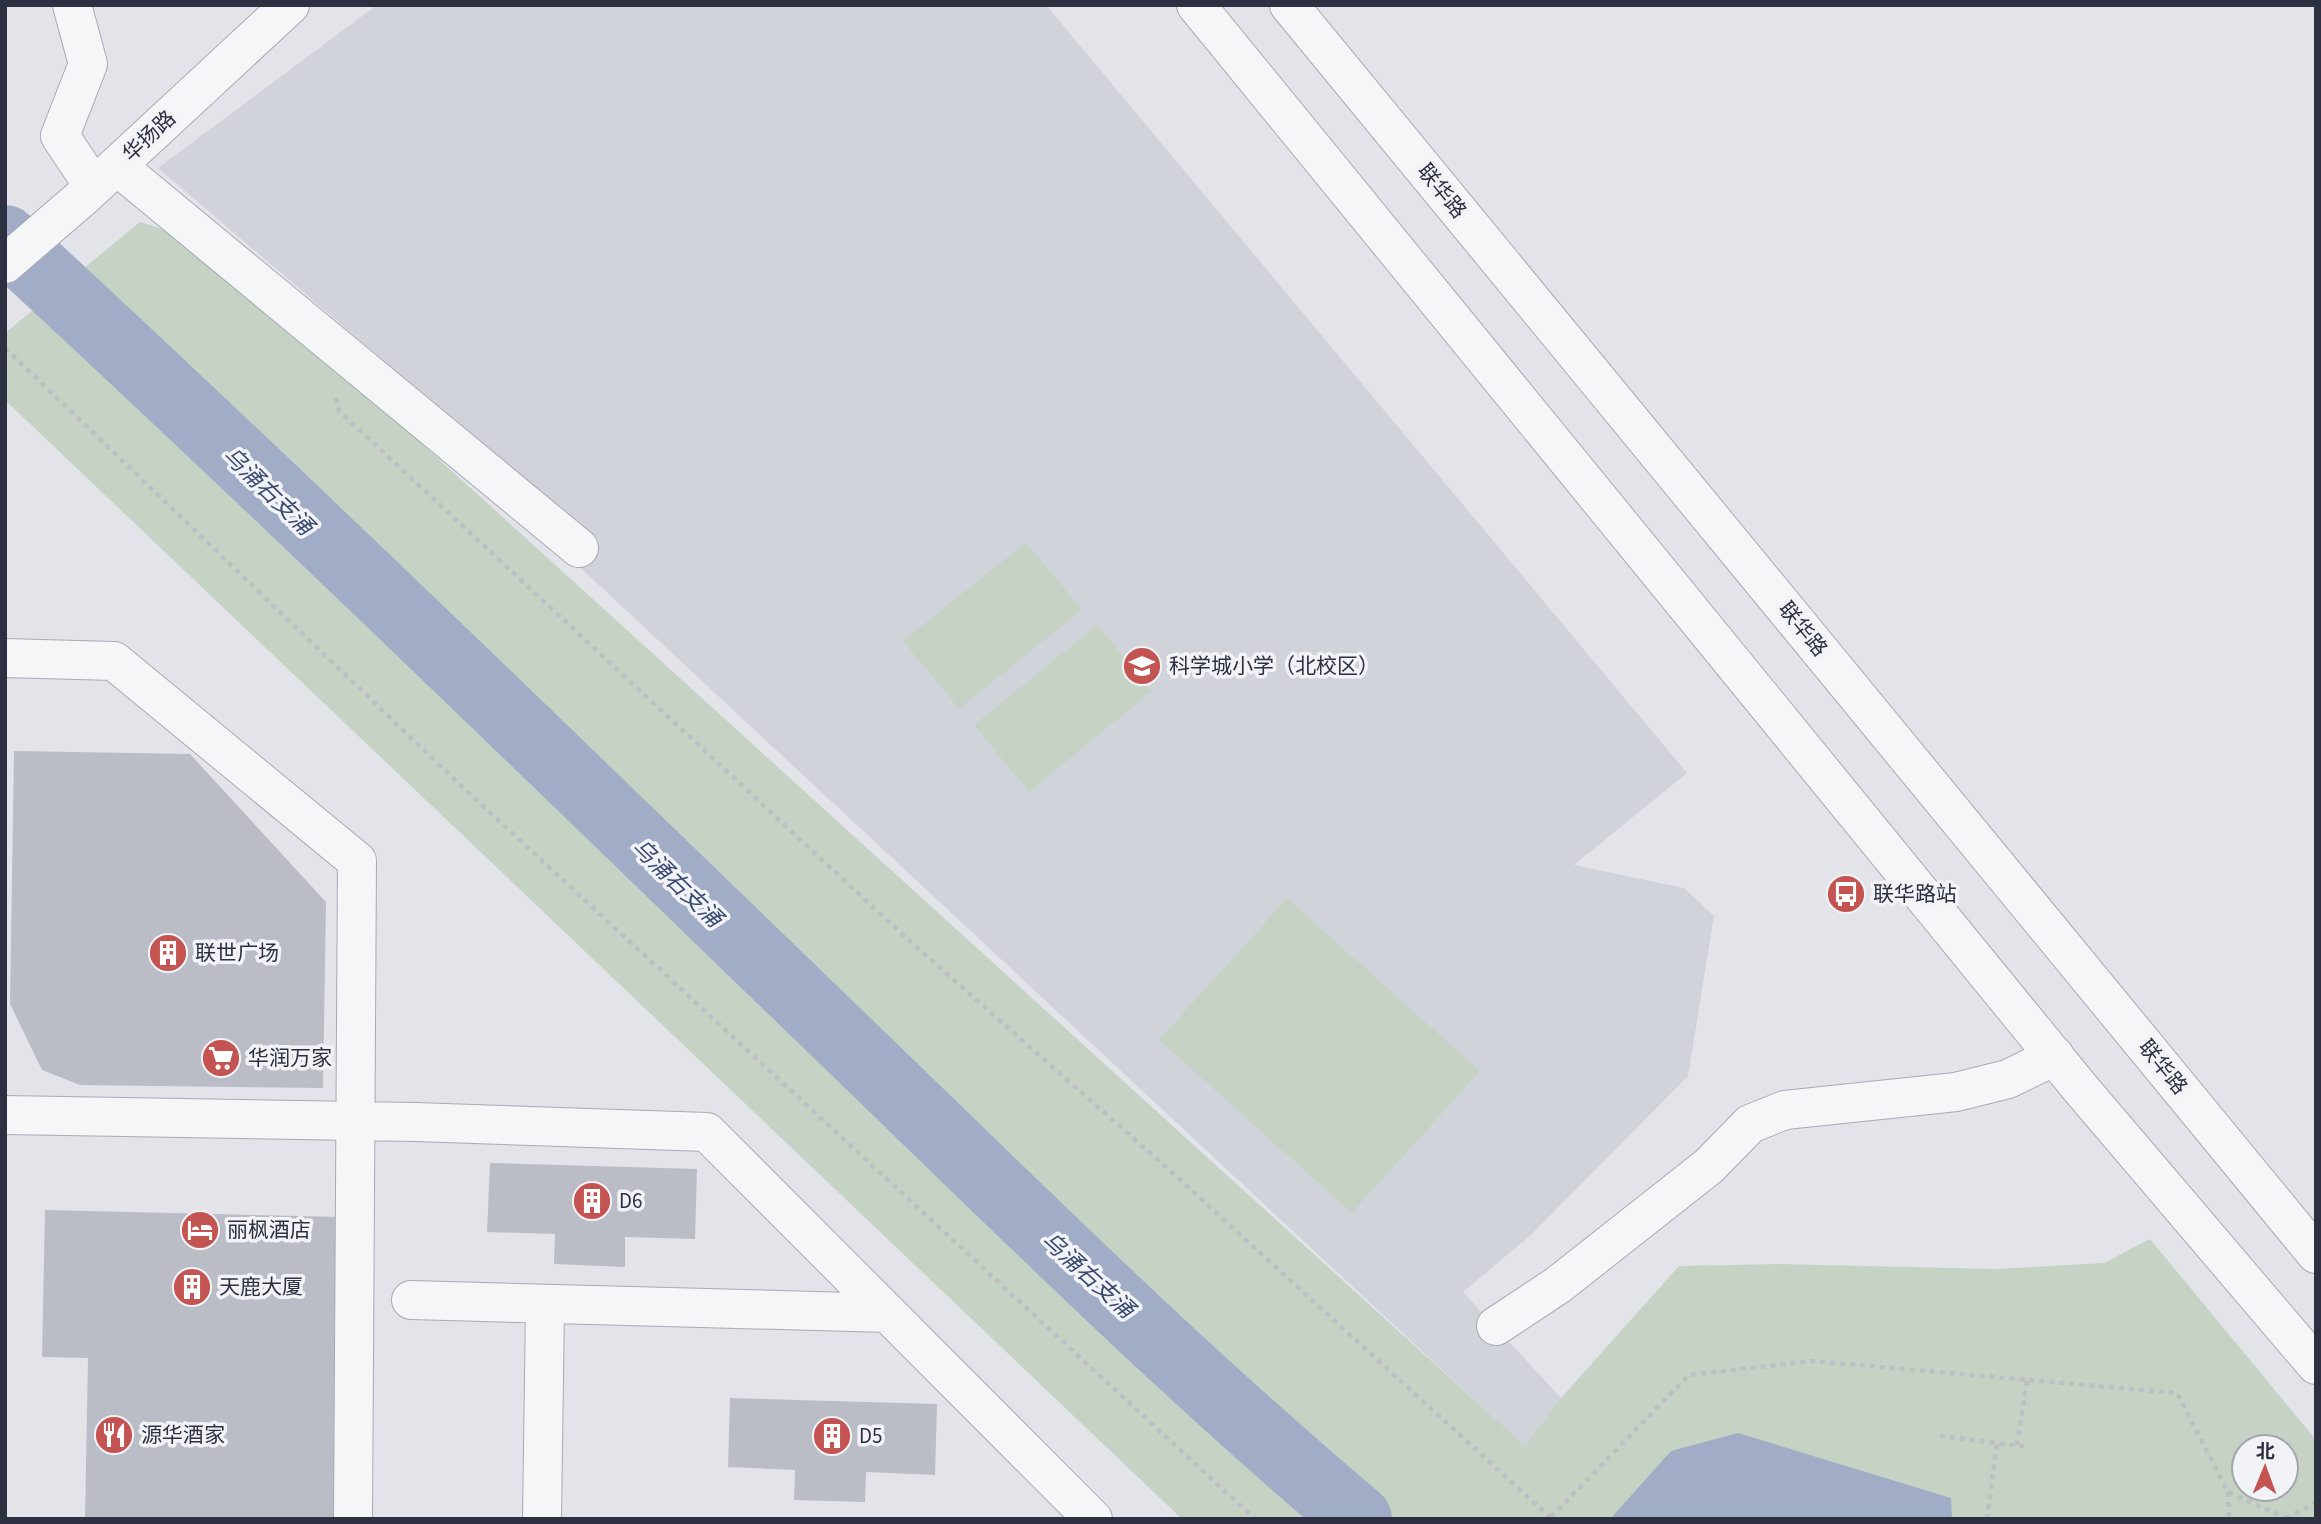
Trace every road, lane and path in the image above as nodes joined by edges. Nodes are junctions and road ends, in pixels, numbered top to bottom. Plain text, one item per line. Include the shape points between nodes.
1 (72, 5) edge
2 (290, 5) edge
3 (1196, 5) edge
4 (1300, 9) edge
5 (99, 183) junction
6 (5, 264) edge
7 (5, 348) edge
8 (333, 388) dead end
9 (579, 548) dead end
10 (5, 658) edge
11 (2055, 1056) junction
12 (5, 1115) edge
13 (356, 1121) junction
14 (2316, 1254) edge
15 (411, 1300) dead end
16 (545, 1305) junction
17 (888, 1313) junction
18 (1496, 1326) dead end
19 (2316, 1365) edge
20 (2027, 1380) junction
21 (1940, 1436) dead end
22 (1997, 1443) junction
23 (2017, 1445) junction
24 (2028, 1447) dead end
25 (2228, 1492) junction
26 (2316, 1503) edge
27 (1550, 1518) edge
28 (353, 1519) edge
29 (542, 1519) edge
30 (1093, 1519) edge
31 (1255, 1519) edge
32 (1987, 1519) edge
33 (2229, 1519) edge
34 (2285, 1519) edge

1 - 5 street via 88,64 60,136
2 - 5 street, 华扬路
3 - 11 street
4 - 14 street, 联华路
5 - 6 street, 华扬路
5 - 9 street
7 - 31 path via 459,784
8 - 27 path via 339,411 863,899 1166,1167
10 - 13 street via 114,661 357,861
11 - 18 street via 2008,1079 1956,1091 1785,1110 1750,1124 1709,1166 1558,1285
11 - 19 street
12 - 13 street
13 - 17 street via 707,1132
13 - 28 street
15 - 16 street
16 - 17 street
16 - 29 street
17 - 30 street
20 - 23 path
20 - 25 path via 2177,1393
20 - 27 path via 1811,1361 1689,1375
21 - 22 path
22 - 23 path
22 - 32 path
23 - 24 path
25 - 33 path
25 - 34 path
26 - 34 path

